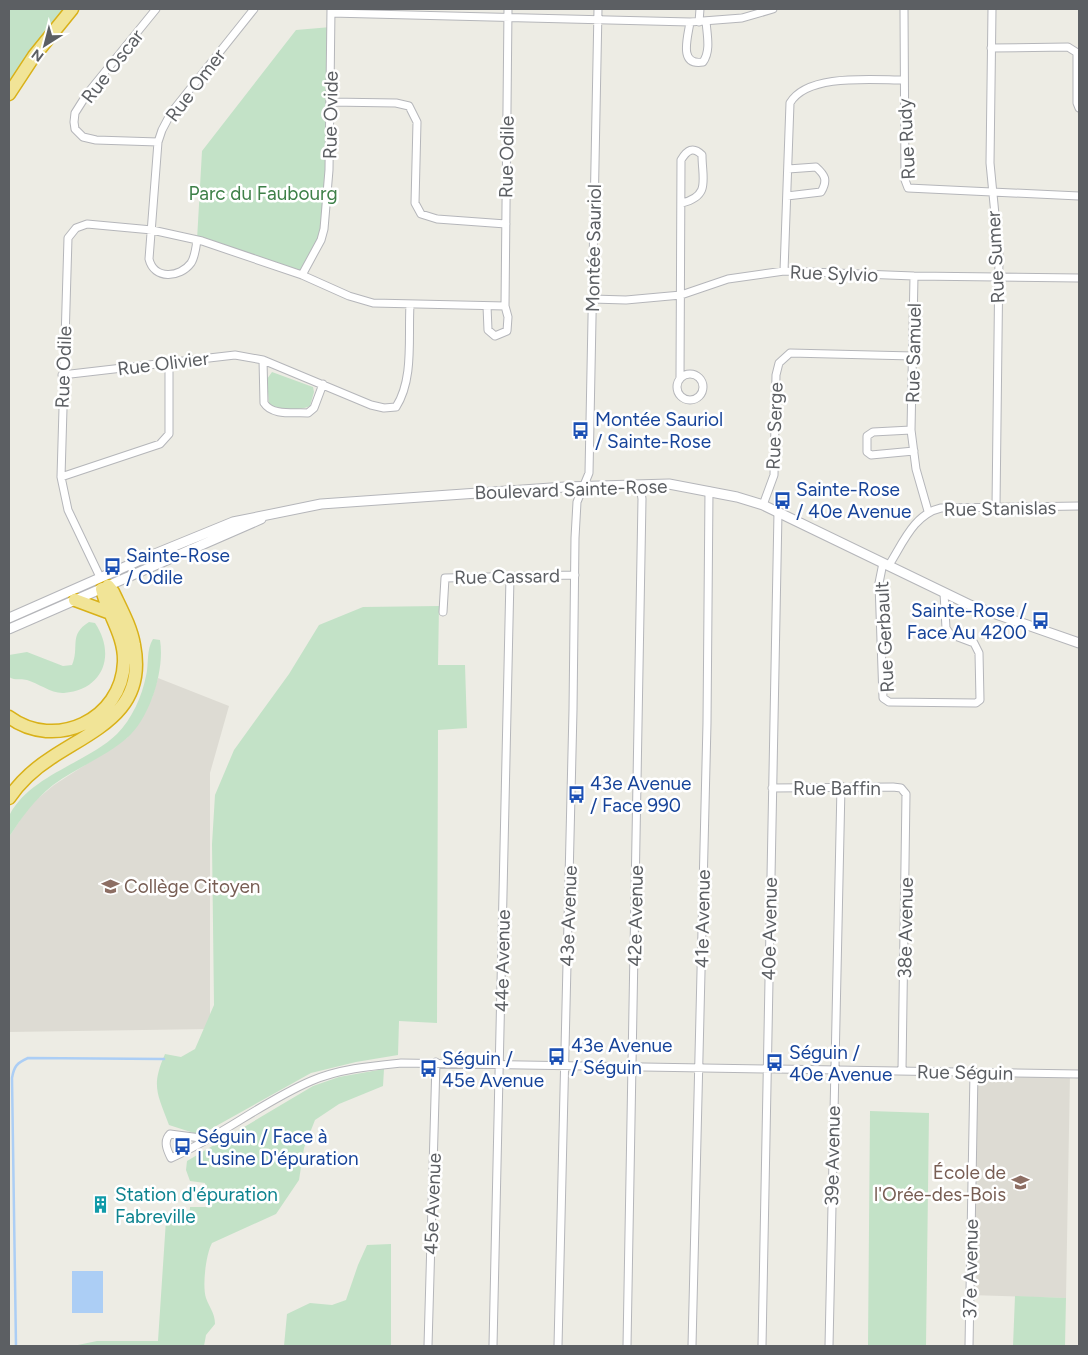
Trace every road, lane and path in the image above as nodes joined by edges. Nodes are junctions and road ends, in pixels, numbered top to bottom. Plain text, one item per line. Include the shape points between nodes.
1 (72, 9) edge
2 (156, 9) edge
3 (254, 9) edge
4 (508, 9) edge
5 (598, 9) edge
6 (700, 9) edge
7 (773, 9) edge
8 (904, 9) edge
9 (992, 9) edge
10 (331, 11) edge
11 (508, 18) junction
12 (598, 20) junction
13 (690, 22) junction
14 (702, 22) junction
15 (991, 48) junction
16 (1078, 53) edge
17 (904, 80) junction
18 (9, 94) edge
19 (330, 102) junction
20 (1079, 108) edge
21 (158, 142) junction
22 (788, 169) junction
23 (992, 192) junction
24 (787, 196) junction
25 (1079, 196) edge
26 (682, 203) junction
27 (506, 224) junction
28 (152, 230) junction
29 (197, 240) junction
30 (784, 271) junction
31 (302, 275) junction
32 (914, 276) junction
33 (998, 278) junction
34 (1079, 278) edge
35 (681, 295) junction
36 (592, 299) junction
37 (410, 306) junction
38 (487, 306) junction
39 (505, 306) junction
40 (912, 356) junction
41 (263, 360) junction
42 (168, 362) junction
43 (62, 375) junction
44 (680, 378) dead end
45 (323, 384) junction
46 (911, 430) junction
47 (914, 451) junction
48 (61, 477) junction
49 (640, 485) junction
50 (584, 486) junction
51 (709, 491) junction
52 (763, 505) junction
53 (996, 506) junction
54 (1079, 506) edge
55 (928, 511) junction
56 (778, 512) junction
57 (886, 564) junction
58 (574, 575) junction
59 (510, 577) junction
60 (103, 584) junction
61 (944, 594) junction
62 (75, 600) junction
63 (443, 612) dead end
64 (110, 613) junction
65 (9, 618) edge
66 (9, 629) edge
67 (1079, 643) edge
68 (9, 717) edge
69 (841, 786) junction
70 (772, 788) junction
71 (902, 788) joint
72 (9, 798) edge
73 (436, 1062) junction
74 (500, 1063) junction
75 (563, 1064) junction
76 (632, 1066) junction
77 (699, 1067) junction
78 (766, 1068) junction
79 (834, 1069) junction
80 (902, 1070) junction
81 (974, 1072) junction
82 (1079, 1074) edge
83 (208, 1139) junction
84 (428, 1346) edge
85 (494, 1346) edge
86 (558, 1346) edge
87 (626, 1346) edge
88 (692, 1346) edge
89 (762, 1346) edge
90 (829, 1346) edge
91 (968, 1346) edge

1 - 18 highway via 34,56
2 - 21 street, Rue Oscar via 87,94 74,122 82,137
3 - 21 street, Rue Omer via 171,113
4 - 11 street, Rue Odile
5 - 12 street, Montée Sauriol
6 - 14 street
7 - 14 street via 742,18
8 - 17 street, Rue Rudy
9 - 15 street, Rue Sumer
10 - 11 street
10 - 19 street, Rue Ovide
11 - 12 street
11 - 27 street, Rue Odile
12 - 13 street
12 - 36 street, Montée Sauriol
13 - 14 street
13 - 14 street via 687,57 698,63 706,59 708,48
15 - 16 street via 1068,47
15 - 23 street, Rue Sumer
16 - 20 street
17 - 22 street via 839,81 801,90 790,103
17 - 23 street, Rue Rudy via 905,180 908,188
19 - 27 street via 409,106 417,122 416,203 421,214 437,219
19 - 31 street, Rue Ovide via 324,229
21 - 28 street, Rue Omer
22 - 24 street
22 - 24 street via 816,167 824,174 826,184 821,192
23 - 25 street, Rue Rudy
23 - 33 street, Rue Sumer via 999,256
24 - 30 street
26 - 26 street via 696,199 702,191 702,155 691,149 681,160
26 - 35 street
27 - 39 street, Rue Odile
28 - 29 street, Rue Odile
28 - 29 street via 148,259 157,273 185,269 192,261
28 - 43 street, Rue Odile via 87,224 76,228 68,238
29 - 31 street, Rue Odile
30 - 32 street, Rue Sylvio
30 - 35 street, Rue Sylvio via 728,279
31 - 37 street, Rue Odile via 365,301
32 - 33 street, Rue Sylvio
32 - 40 street, Rue Samuel
33 - 34 street, Rue Sylvio
33 - 53 street, Rue Sumer
35 - 36 street, Rue Sylvio via 626,300
35 - 44 street
36 - 50 street, Montée Sauriol via 589,473
37 - 38 street, Rue Odile
37 - 45 street, Rue Olivier via 407,380 396,407 371,405
38 - 39 street, Rue Odile
38 - 39 street, Rue Odile via 488,330 495,336 507,331
40 - 46 street, Rue Samuel
40 - 52 street, Rue Serge via 790,353 779,363 774,398 774,475
41 - 42 street, Rue Olivier via 235,355
41 - 45 street, Rue Olivier
41 - 45 street via 264,403 274,411 308,413 314,408
42 - 43 street, Rue Olivier
42 - 48 street via 169,434 166,439 160,444
43 - 48 street, Rue Odile
46 - 47 street, Rue Samuel
46 - 47 street, Rue Samuel via 873,432 867,436 867,452 871,455
47 - 55 street, Rue Samuel
48 - 60 street, Rue Odile via 68,510
49 - 50 street, Boulevard Sainte-Rose
49 - 51 street, Boulevard Sainte-Rose via 669,484
49 - 76 street, 42e Avenue
50 - 58 street, 43e Avenue via 577,502
50 - 60 street, Boulevard Sainte-Rose via 344,501 273,514
51 - 52 street, Boulevard Sainte-Rose
51 - 77 street, 41e Avenue
52 - 56 street, Boulevard Sainte-Rose
53 - 54 street, Rue Stanislas
53 - 55 street, Rue Stanislas
55 - 57 street, Rue Stanislas via 916,522
56 - 57 street, Boulevard Sainte-Rose
56 - 70 street, 40e Avenue
57 - 61 street, Boulevard Sainte-Rose
57 - 61 street, Rue Gerbault via 878,583 883,698 889,702 976,703 980,700 979,653 974,643 950,634 946,628
58 - 59 street, Rue Cassard
58 - 75 street, 43e Avenue
59 - 63 street, Rue Cassard via 444,578
59 - 74 street, 44e Avenue
60 - 62 street, Boulevard Sainte-Rose
60 - 64 highway
60 - 65 street, Boulevard Sainte-Rose
60 - 72 highway via 114,592 134,646 135,671 128,696 107,724 43,764
61 - 67 street, Boulevard Sainte-Rose via 1005,619
62 - 64 highway
62 - 66 street, Boulevard Sainte-Rose
64 - 68 highway via 121,639 124,663 118,689 102,712 83,725 60,731 28,728
69 - 70 street, Rue Baffin
69 - 71 street, Rue Baffin
69 - 79 street, 39e Avenue
70 - 78 street, 40e Avenue
71 - 80 street, 38e Avenue via 907,802
73 - 74 street, Rue Séguin
73 - 83 street, Rue Séguin via 377,1065 311,1081
73 - 84 street, 45e Avenue
74 - 75 street, Rue Séguin
74 - 85 street, 44e Avenue
75 - 76 street, Rue Séguin
75 - 86 street, 43e Avenue
76 - 77 street, Rue Séguin
76 - 87 street, 42e Avenue
77 - 78 street, Rue Séguin
77 - 88 street, 41e Avenue
78 - 79 street, Rue Séguin
78 - 89 street, 40e Avenue
79 - 80 street, Rue Séguin
79 - 90 street, 39e Avenue
80 - 81 street, Rue Séguin
81 - 82 street, Rue Séguin
81 - 91 street, 37e Avenue
83 - 83 street, Rue Séguin via 170,1158 166,1146 170,1134

